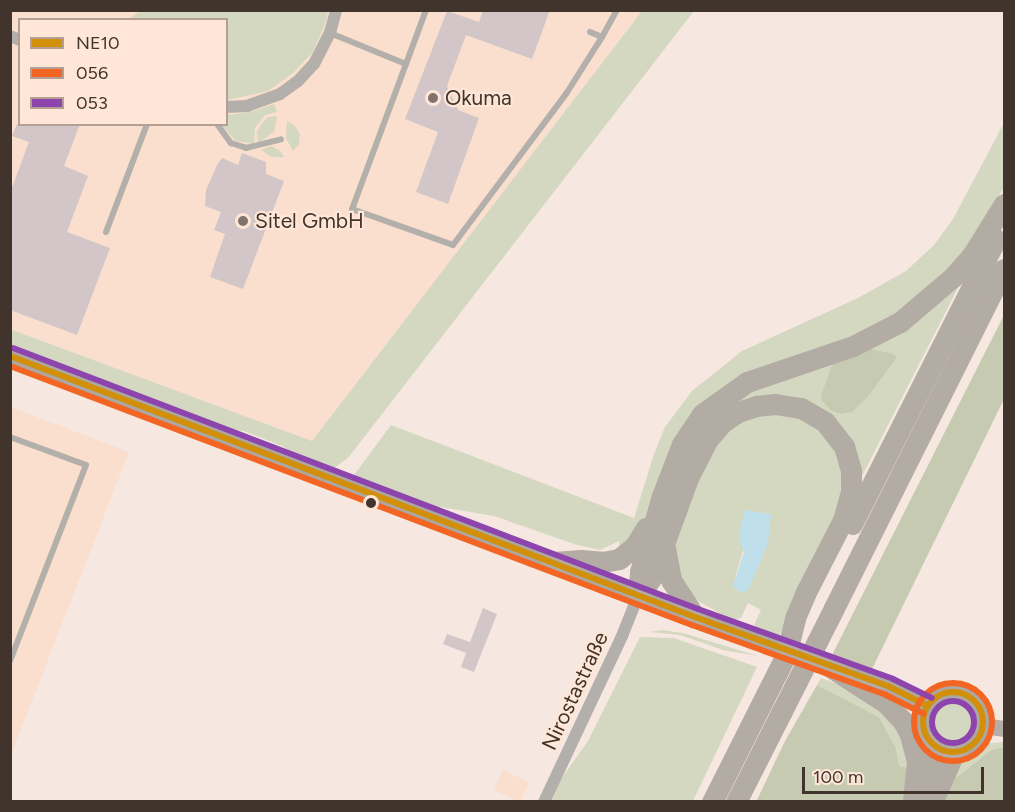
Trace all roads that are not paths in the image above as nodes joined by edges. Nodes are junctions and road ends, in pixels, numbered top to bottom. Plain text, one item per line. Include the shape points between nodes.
1 (336, 10) edge
2 (426, 10) edge
3 (617, 10) edge
4 (590, 32) dead end
5 (330, 33) junction
6 (602, 37) junction
7 (406, 64) junction
8 (228, 107) edge
9 (146, 126) edge
10 (218, 126) edge
11 (281, 139) dead end
12 (1005, 204) edge
13 (1005, 222) edge
14 (106, 232) dead end
15 (1005, 269) edge
16 (10, 356) edge
17 (10, 437) edge
18 (662, 496) junction
19 (665, 542) junction
20 (553, 562) junction
21 (638, 596) junction
22 (823, 604) junction
23 (695, 617) junction
24 (10, 661) edge
25 (827, 664) junction
26 (928, 706) junction
27 (777, 711) junction
28 (983, 726) junction
29 (1005, 729) edge
30 (932, 742) junction
31 (954, 752) junction
32 (544, 801) edge
33 (712, 801) edge
34 (736, 801) edge
35 (749, 801) edge
36 (915, 801) edge
37 (932, 801) edge

1 - 5 street
2 - 7 lane
3 - 6 lane
4 - 6 lane
5 - 7 lane
5 - 8 street via 314,64 280,94 247,106
6 - 7 lane via 566,94 453,245 352,209
9 - 14 lane
10 - 11 lane via 231,143 246,148
12 - 18 highway via 954,276 900,322 854,346 747,382 708,409 682,444
13 - 22 highway
15 - 22 highway via 886,503
16 - 20 main road
17 - 24 lane via 86,465
18 - 20 highway via 641,538 624,556 602,562
18 - 21 highway via 640,572
19 - 21 highway via 652,577
19 - 22 highway via 696,458 718,427 756,405 801,408 837,435 852,477
19 - 23 highway via 671,580
20 - 21 main road
21 - 23 main road
21 - 32 street, Nirostastraße
22 - 27 highway, bridge
22 - 27 highway, bridge via 786,655
23 - 25 main road
25 - 26 main road via 901,691
25 - 36 highway via 886,703 903,721 917,761
26 - 28 main road via 948,692 966,695 980,708
26 - 30 main road via 923,722
27 - 33 highway
27 - 34 highway
27 - 35 highway
28 - 29 main road
28 - 31 main road via 975,742
30 - 31 main road
30 - 36 highway via 930,763
31 - 37 highway

